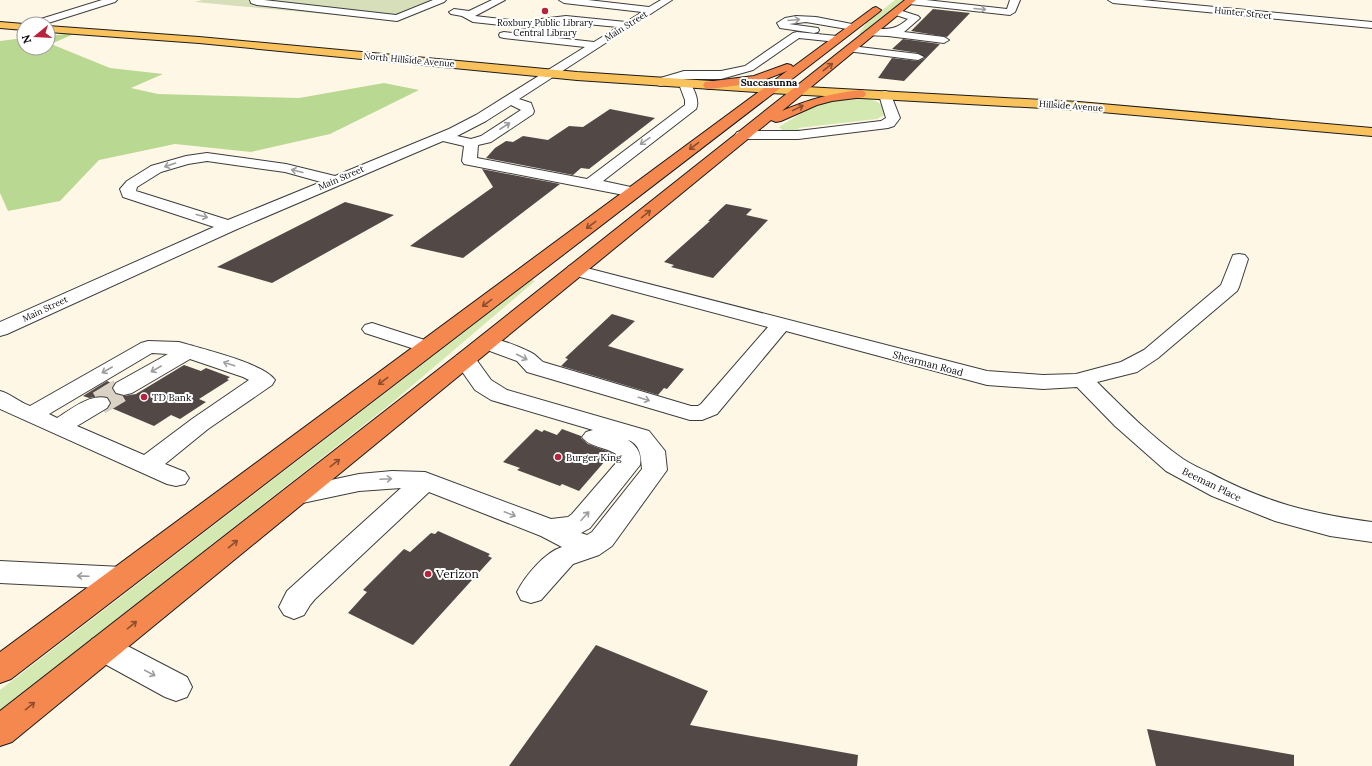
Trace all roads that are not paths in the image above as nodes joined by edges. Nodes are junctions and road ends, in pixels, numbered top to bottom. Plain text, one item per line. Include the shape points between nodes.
1 (112, 0) edge
2 (256, 0) edge
3 (440, 0) edge
4 (500, 0) edge
5 (564, 0) edge
6 (663, 0) edge
7 (667, 0) edge
8 (1015, 0) edge
9 (1113, 0) edge
10 (944, 2) edge
11 (884, 4) dead end
12 (905, 5) edge
13 (651, 10) junction
14 (454, 12) dead end
15 (854, 14) dead end
16 (468, 15) junction
17 (869, 15) junction
18 (56, 17) edge
19 (915, 18) junction
20 (0, 25) edge
21 (529, 25) junction
22 (628, 25) junction
23 (1372, 25) edge
24 (16, 26) edge
25 (540, 26) dead end
26 (56, 29) edge
27 (850, 30) junction
28 (598, 32) dead end
29 (870, 33) junction
30 (888, 33) junction
31 (613, 34) junction
32 (504, 35) dead end
33 (837, 39) junction
34 (944, 40) dead end
35 (596, 46) junction
36 (850, 49) junction
37 (820, 52) junction
38 (918, 57) dead end
39 (551, 73) junction
40 (661, 82) junction
41 (707, 82) junction
42 (685, 84) junction
43 (770, 89) junction
44 (797, 91) junction
45 (864, 94) junction
46 (885, 95) junction
47 (510, 100) junction
48 (713, 132) junction
49 (746, 132) junction
50 (1372, 132) edge
51 (442, 136) junction
52 (471, 143) junction
53 (335, 181) junction
54 (591, 183) junction
55 (634, 192) junction
56 (229, 226) junction
57 (1239, 259) dead end
58 (576, 270) junction
59 (781, 324) junction
60 (372, 329) dead end
61 (0, 330) edge
62 (486, 343) junction
63 (427, 347) junction
64 (188, 351) junction
65 (465, 360) junction
66 (1082, 380) junction
67 (124, 388) tunnel mouth
68 (0, 398) edge
69 (99, 403) tunnel mouth
70 (530, 404) junction
71 (31, 415) junction
72 (59, 427) junction
73 (147, 465) junction
74 (176, 478) dead end
75 (425, 481) junction
76 (293, 496) junction
77 (550, 529) junction
78 (1372, 532) edge
79 (589, 548) junction
80 (0, 572) edge
81 (122, 578) junction
82 (531, 592) dead end
83 (294, 607) dead end
84 (103, 648) junction
85 (0, 670) edge
86 (176, 687) dead end
87 (0, 731) edge

1 - 18 street
2 - 3 street via 254,1 397,18
4 - 16 street
5 - 13 street
6 - 7 street
7 - 13 street, Main Street
10 -> 8 street via 1010,12
9 - 23 street, Hunter Street
10 - 12 street
11 - 17 highway
12 - 19 street
12 - 19 street via 924,10
12 - 29 highway
13 - 22 street, Main Street
14 - 16 street
15 - 17 street
16 - 21 street via 473,19
17 - 27 highway
19 - 30 street via 903,29
20 - 24 main road
21 - 22 street via 544,20 564,19
21 - 25 street
22 - 31 street, Main Street
26 - 39 main road, North Hillside Avenue
27 -> 27 street via 794,28 781,25 786,20 798,19
27 - 33 highway
28 - 31 street
29 - 30 street
29 - 36 highway
30 - 34 street
31 - 35 street, Main Street
32 - 35 street
33 - 37 highway
33 - 41 street via 797,35 749,68
35 - 39 street, Main Street
36 - 38 street
44 -> 36 highway
36 - 45 highway via 839,77 847,85
37 - 41 highway via 756,79
37 - 43 highway
39 - 40 main road, North Hillside Avenue
39 - 47 street, Main Street
40 - 41 street via 693,74
40 - 42 main road, North Hillside Avenue
41 - 42 main road, North Hillside Avenue
41 - 43 main road, North Hillside Avenue
41 - 48 highway via 727,95 728,104
42 -> 54 street via 691,106
43 - 44 main road, Hillside Avenue
43 - 48 highway
44 - 45 main road, Hillside Avenue
44 - 49 highway
45 - 46 main road, Hillside Avenue
49 -> 45 highway via 813,102
46 - 49 street via 893,118 884,125 798,135
46 - 50 main road, Hillside Avenue via 1095,107
47 - 51 street, Main Street via 481,118
52 -> 47 street via 486,139 528,111 526,106
48 -> 55 highway
58 -> 49 highway
51 - 52 street
51 - 53 street, Main Street
52 - 54 street via 469,161
53 - 56 street, Main Street
53 -> 56 street via 286,168 207,157 186,160 156,170 128,189 129,194
54 - 55 street
55 -> 63 highway
56 - 61 street, Main Street
57 - 66 street, Shearman Road via 1230,287 1151,354 1129,368
58 - 59 street, Shearman Road
58 - 62 highway
62 -> 59 street via 524,357 534,367 690,414 702,413 709,409
59 - 66 street, Shearman Road via 987,378 1043,382
60 - 63 street
62 - 65 highway
63 -> 81 highway
64 -> 67 street
64 -> 71 street via 148,347
73 -> 64 street via 200,424 264,380 250,372
65 - 70 street via 483,385 499,395
76 -> 65 highway
66 - 78 street, Beeman Place via 1123,421 1175,465 1221,490 1275,512 1330,526
68 - 71 street via 10,406
69 - 72 street
77 -> 70 street via 575,525 581,521 628,465 629,457 621,446 543,420
70 - 79 street via 641,436 654,451 655,470 602,539
71 - 72 street
72 - 73 street
73 - 74 street
76 -> 75 street via 363,481 404,478
75 -> 77 street
75 - 83 street via 305,591 297,599
84 -> 76 highway
77 - 79 street
79 - 82 street via 557,562
81 -> 80 street
81 - 85 highway
84 -> 86 street
87 -> 84 highway

